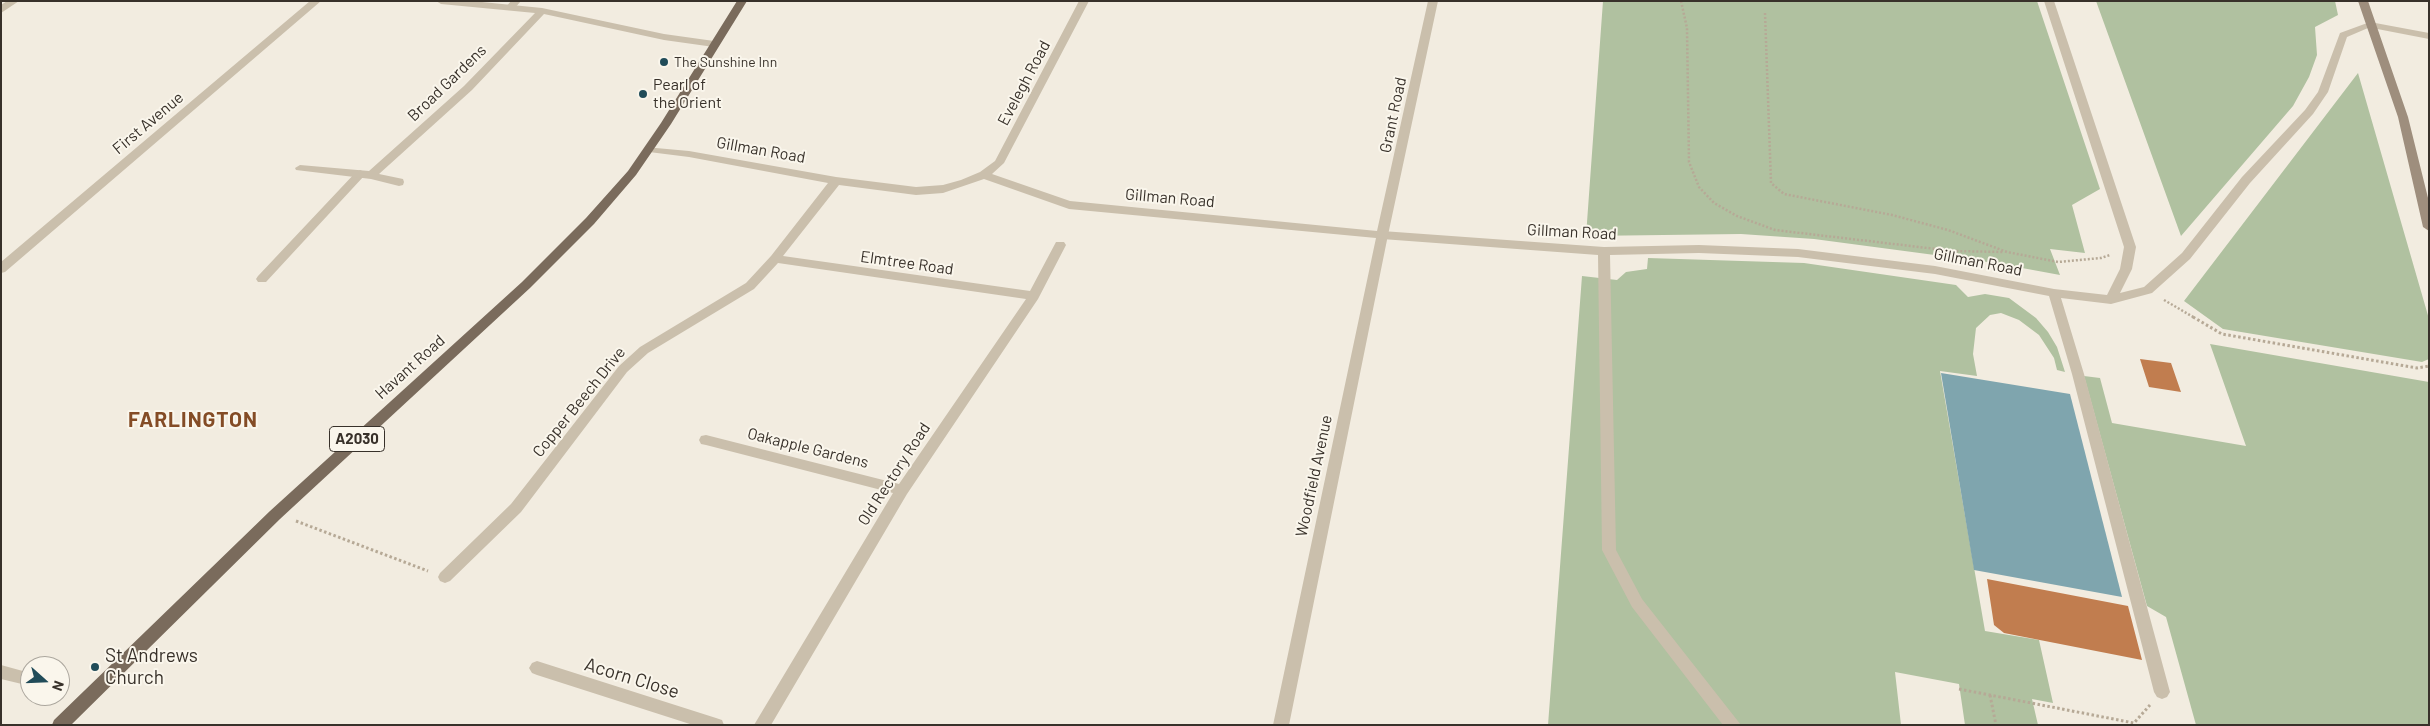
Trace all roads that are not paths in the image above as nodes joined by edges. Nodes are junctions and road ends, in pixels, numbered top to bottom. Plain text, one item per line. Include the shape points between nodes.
1 (14, 1) edge
2 (316, 1) edge
3 (441, 1) edge
4 (742, 1) edge
5 (1084, 1) edge
6 (1433, 1) edge
7 (2049, 1) edge
8 (2363, 1) edge
9 (513, 5) edge
10 (1, 10) edge
11 (542, 11) junction
12 (2370, 25) junction
13 (2429, 36) edge
14 (714, 44) junction
15 (649, 149) junction
16 (300, 168) dead end
17 (365, 174) junction
18 (984, 175) junction
19 (836, 181) junction
20 (399, 182) dead end
21 (2429, 227) edge
22 (1382, 235) junction
23 (1060, 245) dead end
24 (1604, 251) junction
25 (775, 259) junction
26 (1, 269) edge
27 (262, 279) dead end
28 (2054, 293) junction
29 (1034, 296) junction
30 (2111, 300) junction
31 (706, 440) dead end
32 (902, 490) junction
33 (445, 577) road end
34 (537, 668) dead end
35 (1, 672) edge
36 (20, 677) edge
37 (2162, 692) road end
38 (60, 725) edge
39 (716, 725) edge
40 (762, 725) edge
41 (1281, 725) edge
42 (1733, 725) edge

1 - 10 street
2 - 26 street, First Avenue
3 - 9 street
4 - 14 main road, Havant Road / A2030
5 - 18 street, Evelegh Road via 999,163
6 - 22 street, Grant Road
7 - 30 street via 2130,247 2126,269
8 - 12 main road
9 - 11 street
11 - 14 street via 664,38
11 - 17 street, Broad Gardens via 468,88
12 - 13 street
12 - 21 main road via 2403,117
12 - 30 street, Gillman Road via 2343,35 2323,92 2309,112 2246,180 2186,256 2148,290
14 - 15 main road, Havant Road / A2030
15 - 19 street, Gillman Road
15 - 38 main road, Havant Road / A2030 via 608,202 526,285 332,460
16 - 17 street
17 - 20 street
17 - 27 street, Broad Gardens
18 - 19 street, Gillman Road via 943,189 916,191
18 - 22 street, Gillman Road via 1069,205
19 - 25 street, Copper Beech Drive
22 - 24 street, Gillman Road
22 - 41 street, Woodfield Avenue
23 - 29 street, Old Rectory Road
24 - 28 street, Gillman Road via 1699,249 1798,253 1935,270
24 - 42 street via 1609,550 1637,603
25 - 29 street, Elmtree Road
25 - 33 street, Copper Beech Drive via 750,286 644,350 623,369 516,508
28 - 30 street, Gillman Road
28 - 37 street
29 - 32 street, Old Rectory Road
31 - 32 street, Oakapple Gardens
32 - 40 street, Old Rectory Road
34 - 39 street, Acorn Close
35 - 36 street

